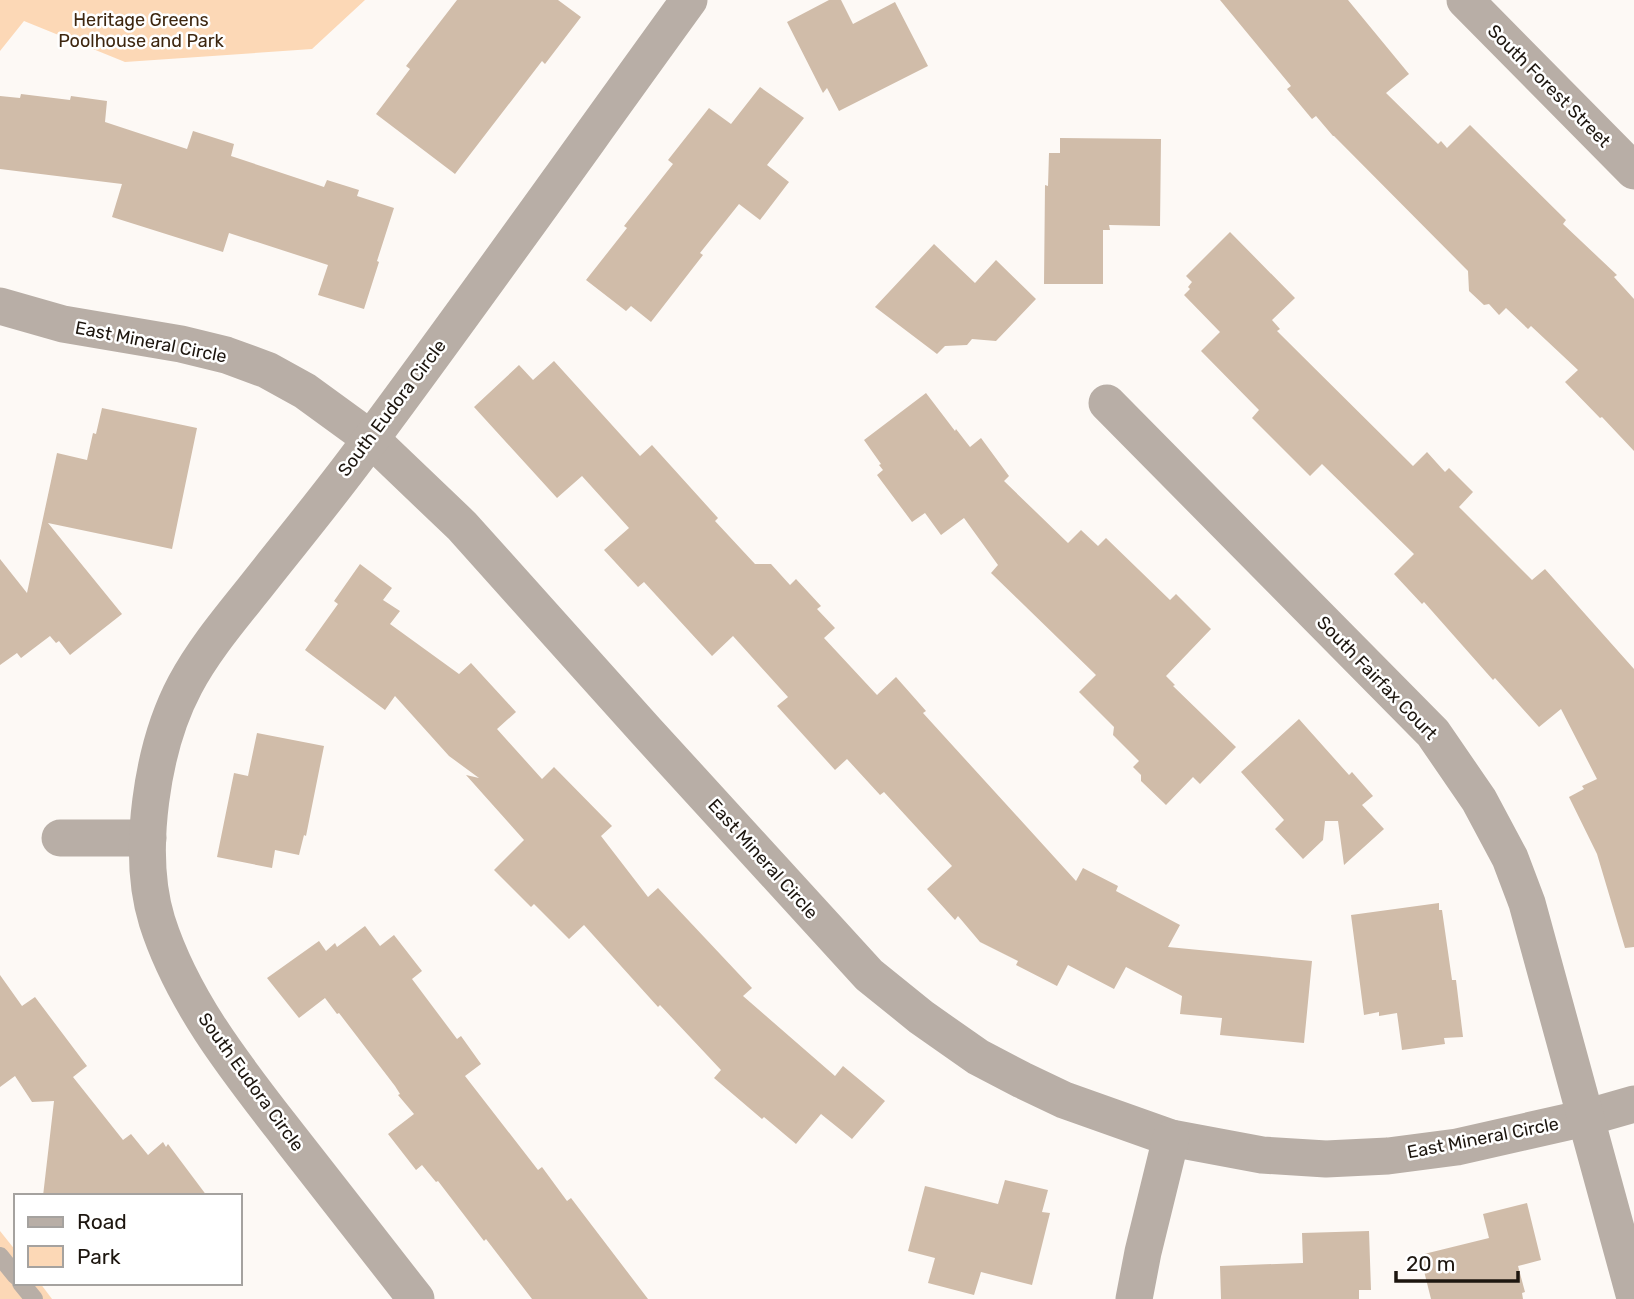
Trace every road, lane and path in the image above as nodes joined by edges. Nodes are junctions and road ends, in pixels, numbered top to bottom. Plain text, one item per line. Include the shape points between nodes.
1 (689, 0) edge
2 (1465, 0) edge
3 (1634, 171) edge
4 (0, 306) edge
5 (1107, 402) dead end
6 (371, 439) junction
7 (60, 838) dead end
8 (148, 838) junction
9 (1634, 1104) edge
10 (1585, 1118) junction
11 (1171, 1138) junction
12 (0, 1256) edge
13 (14, 1274) edge
14 (23, 1285) edge
15 (1634, 1294) edge
16 (34, 1299) edge
17 (416, 1299) edge
18 (1134, 1299) edge

1 - 6 street, South Eudora Circle
2 - 3 street, South Forest Street
4 - 6 street, East Mineral Circle via 63,324 226,355 305,391
5 - 10 street, South Fairfax Court via 1433,733 1479,800 1510,858 1527,903
6 - 8 street, South Eudora Circle via 219,633 185,685 164,737 152,790
6 - 11 street, East Mineral Circle via 462,526 869,975 978,1057 1064,1100
7 - 8 street
8 - 17 street, South Eudora Circle via 156,919 187,991 261,1100
9 - 10 street, East Mineral Circle
10 - 11 street, East Mineral Circle via 1457,1147 1326,1159 1262,1155
10 - 15 street, South Fairfax Court
11 - 18 street
12 - 13 lane
14 - 16 lane

